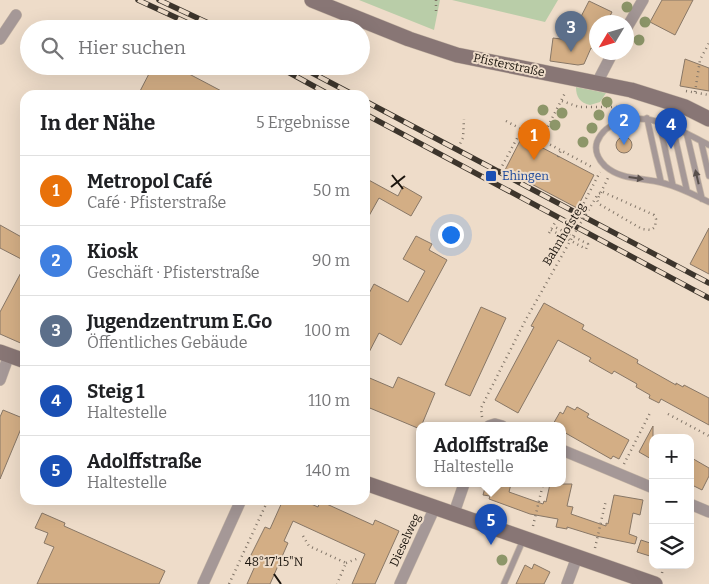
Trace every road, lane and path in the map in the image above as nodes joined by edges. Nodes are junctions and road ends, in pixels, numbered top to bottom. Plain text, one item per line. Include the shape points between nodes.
1 (312, 0) edge
2 (436, 0) edge
3 (643, 0) edge
4 (436, 12) dead end
5 (16, 15) dead end
6 (634, 15) edge
7 (362, 20) edge
8 (370, 23) edge
9 (1, 36) edge
10 (709, 43) edge
11 (609, 60) edge
12 (572, 78) junction
13 (598, 84) junction
14 (695, 92) dead end
15 (562, 101) junction
16 (622, 107) dead end
17 (464, 118) dead end
18 (648, 118) junction
19 (709, 119) edge
20 (506, 121) dead end
21 (659, 121) junction
22 (674, 128) junction
23 (522, 129) junction
24 (687, 135) junction
25 (541, 140) junction
26 (702, 141) junction
27 (709, 145) edge
28 (458, 148) dead end
29 (561, 150) junction
30 (558, 157) dead end
31 (500, 170) dead end
32 (600, 171) junction
33 (709, 176) edge
34 (661, 182) junction
35 (595, 183) junction
36 (589, 185) dead end
37 (673, 186) junction
38 (687, 191) junction
39 (702, 198) junction
40 (709, 202) edge
41 (579, 212) dead end
42 (556, 221) dead end
43 (553, 226) junction
44 (573, 236) junction
45 (4, 354) edge
46 (20, 359) edge
47 (0, 380) edge
48 (651, 411) dead end
49 (668, 414) dead end
50 (485, 422) edge
51 (709, 436) edge
52 (566, 452) edge
53 (618, 474) junction
54 (370, 485) edge
55 (649, 486) edge
56 (463, 487) edge
57 (542, 487) edge
58 (606, 500) dead end
59 (239, 505) edge
60 (266, 505) edge
61 (694, 506) edge
62 (435, 507) junction
63 (709, 512) edge
64 (454, 513) junction
65 (303, 536) dead end
66 (527, 539) junction
67 (358, 558) dead end
68 (584, 559) junction
69 (346, 563) junction
70 (203, 584) edge
71 (229, 584) edge
72 (337, 584) edge
73 (400, 584) edge
74 (504, 584) edge
75 (567, 584) edge
76 (655, 584) edge

1 - 7 street, Pfisterstraße
2 - 4 path
3 - 6 street
5 - 9 street
8 - 12 street, Pfisterstraße via 457,55
10 - 14 path via 700,60
11 - 13 street
12 - 13 street, Pfisterstraße
12 - 15 path
13 - 19 street, Pfisterstraße via 631,90 685,107
15 - 16 path via 579,107
15 - 25 path
17 - 28 path via 463,138
18 - 21 lane
18 - 34 lane
18 -> 34 lane via 612,125 597,142 597,152 605,166 623,177
20 - 23 path
21 - 22 lane
21 - 37 lane
22 - 24 lane
22 - 38 lane
23 - 25 path
23 - 31 path
24 - 26 lane
39 -> 24 lane
25 - 29 path
26 - 27 lane
26 - 33 lane
29 - 30 path
29 - 32 path
32 - 35 path
32 - 44 path, Bahnhofsteg, bridge via 609,176 597,200 602,207 642,228 651,230 655,227 654,215 603,192 598,194
34 - 37 lane
35 - 36 path
35 - 41 path
37 - 38 lane
38 - 39 lane
39 - 40 lane
42 - 43 path
43 - 44 path
43 - 44 path via 550,231 586,248 588,244
44 - 50 path, Bahnhofsteg via 543,286 481,408
45 - 46 street
45 - 47 street
48 - 53 path
49 - 51 path
52 - 53 street
53 - 55 street
54 - 62 street
56 - 64 street
57 - 66 path
58 - 68 path via 598,541
59 - 70 street
60 - 71 path
61 - 63 street
62 - 64 street
62 - 73 street, Dieselweg
64 - 66 street
65 - 69 path via 309,546
66 - 68 street
66 - 74 lane
67 - 69 path
68 - 75 street
68 - 76 street
69 - 72 path

